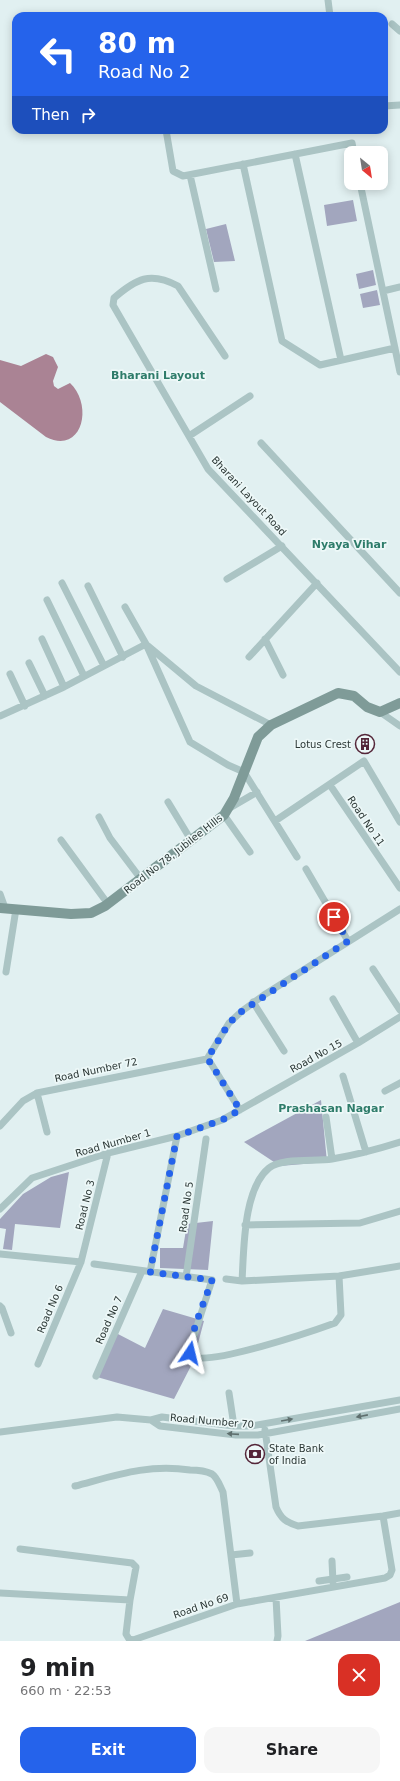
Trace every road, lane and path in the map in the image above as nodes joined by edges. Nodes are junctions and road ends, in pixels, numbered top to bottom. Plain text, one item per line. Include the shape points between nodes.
1 (328, 0) edge
2 (330, 12) edge
3 (392, 24) dead end
4 (400, 32) edge
5 (400, 105) edge
6 (388, 106) edge
7 (167, 134) edge
8 (353, 146) edge
9 (295, 154) junction
10 (243, 164) junction
11 (190, 175) junction
12 (361, 190) edge
13 (400, 288) edge
14 (216, 289) dead end
15 (383, 291) junction
16 (395, 348) junction
17 (225, 356) dead end
18 (341, 360) junction
19 (400, 372) edge
20 (250, 396) dead end
21 (189, 436) junction
22 (261, 443) dead end
23 (282, 546) junction
24 (227, 579) dead end
25 (62, 583) dead end
26 (317, 583) junction
27 (88, 586) dead end
28 (400, 593) edge
29 (47, 600) dead end
30 (125, 607) dead end
31 (265, 639) junction
32 (42, 640) dead end
33 (146, 644) junction
34 (123, 657) junction
35 (249, 657) dead end
36 (29, 663) dead end
37 (104, 666) junction
38 (400, 672) edge
39 (10, 674) dead end
40 (283, 675) dead end
41 (84, 676) junction
42 (64, 687) junction
43 (45, 696) junction
44 (400, 703) edge
45 (25, 706) junction
46 (380, 712) junction
47 (0, 716) edge
48 (270, 725) junction
49 (400, 726) edge
50 (244, 772) junction
51 (330, 785) junction
52 (257, 792) junction
53 (168, 802) dead end
54 (226, 812) junction
55 (99, 818) dead end
56 (275, 820) junction
57 (400, 822) edge
58 (61, 840) dead end
59 (191, 840) junction
60 (250, 852) dead end
61 (297, 856) dead end
62 (306, 869) dead end
63 (140, 879) junction
64 (399, 884) edge
65 (0, 894) edge
66 (108, 904) junction
67 (2, 908) edge
68 (16, 909) junction
69 (400, 909) edge
70 (348, 941) junction
71 (373, 969) dead end
72 (6, 972) dead end
73 (333, 999) dead end
74 (253, 1002) junction
75 (400, 1010) edge
76 (400, 1017) edge
77 (358, 1044) junction
78 (284, 1051) dead end
79 (207, 1059) junction
80 (343, 1076) dead end
81 (400, 1083) edge
82 (385, 1091) dead end
83 (37, 1093) junction
84 (240, 1110) junction
85 (326, 1117) dead end
86 (0, 1126) edge
87 (47, 1132) dead end
88 (177, 1136) junction
89 (206, 1139) dead end
90 (400, 1142) edge
91 (366, 1152) junction
92 (108, 1153) junction
93 (332, 1159) junction
94 (0, 1210) edge
95 (400, 1211) edge
96 (245, 1225) junction
97 (0, 1254) edge
98 (80, 1262) junction
99 (94, 1264) dead end
100 (400, 1266) edge
101 (142, 1271) junction
102 (150, 1272) junction
103 (339, 1276) junction
104 (186, 1277) junction
105 (226, 1279) dead end
106 (242, 1281) junction
107 (0, 1306) edge
108 (11, 1333) dead end
109 (38, 1364) dead end
110 (96, 1376) dead end
111 (229, 1393) dead end
112 (400, 1400) edge
113 (400, 1409) edge
114 (151, 1420) junction
115 (264, 1424) junction
116 (234, 1426) junction
117 (0, 1432) edge
118 (266, 1434) junction
119 (75, 1486) dead end
120 (400, 1513) edge
121 (384, 1516) junction
122 (20, 1549) dead end
123 (250, 1553) dead end
124 (231, 1555) junction
125 (332, 1561) dead end
126 (347, 1577) dead end
127 (333, 1579) junction
128 (334, 1588) junction
129 (322, 1590) junction
130 (0, 1593) edge
131 (276, 1598) junction
132 (130, 1600) junction
133 (237, 1604) junction
134 (277, 1641) edge

1 - 2 street
3 - 4 street
5 - 6 street
7 - 11 street via 173,171 183,176
8 - 9 street via 352,143
9 - 10 street
9 - 18 street
10 - 11 street
10 - 18 street via 282,341 320,365
11 - 14 street
12 - 15 street
13 - 15 street
15 - 16 street
16 - 18 street
16 - 19 street
17 - 21 street, Bharani Layout Road via 178,286 166,279 153,277 130,284 114,298 112,305
20 - 21 street
21 - 23 street, Bharani Layout Road via 208,469
22 - 28 street
23 - 24 street
23 - 26 street, Bharani Layout Road
25 - 37 street
26 - 31 street
26 - 38 street, Bharani Layout Road
27 - 34 street
29 - 41 street
30 - 33 street
31 - 35 street
31 - 40 street
32 - 42 street
33 - 34 street
33 - 48 street via 196,686
33 - 50 street via 190,742
34 - 37 street
36 - 43 street
37 - 41 street
39 - 45 street
41 - 42 street
42 - 43 street
43 - 45 street
44 - 46 main road
45 - 47 street
46 - 48 main road, Road No 78, Jubilee Hills via 367,707 354,696 338,694
46 - 49 street
48 - 50 main road, Road No 78, Jubilee Hills via 258,737
50 - 52 street
50 - 54 main road, Road No 78, Jubilee Hills
51 - 56 street
51 - 57 street via 364,761
51 - 64 street, Road No 11
52 - 54 street
52 - 56 street
53 - 59 street
54 - 59 main road, Road No 78, Jubilee Hills
54 - 60 street
55 - 63 street via 110,838
56 - 61 street
58 - 66 street
59 - 63 main road, Road No 78, Jubilee Hills
62 - 70 street
63 - 66 main road, Road No 78, Jubilee Hills
65 - 67 street
66 - 68 main road, Road No 78, Jubilee Hills via 91,914
67 - 68 main road, Road No 78, Jubilee Hills
68 - 72 street
69 - 70 street
70 - 74 street
71 - 75 street
73 - 77 street
74 - 78 street
74 - 79 street via 229,1023
76 - 77 street, Road No 15
77 - 84 street, Road No 15
79 - 83 street, Road Number 72
79 - 84 street
80 - 91 street
81 - 82 street
83 - 86 street, Road Number 72 via 23,1101
83 - 87 street
84 - 88 street, Road Number 1 via 222,1120
85 - 93 street
88 - 92 street, Road Number 1
88 - 102 street
89 - 104 street, Road No 5
90 - 91 street
91 - 93 street
92 - 94 street, Road Number 1 via 32,1178
92 - 98 street, Road No 3
93 - 96 street via 279,1163 270,1168 258,1182
95 - 96 street via 360,1223
96 - 106 street
97 - 98 street
98 - 109 street, Road No 6
99 - 101 street
100 - 103 street
101 - 102 street
101 - 110 street, Road No 7
102 - 104 street
103 - 104 street via 341,1315 335,1323 238,1353 200,1359 192,1356 190,1348 212,1280
103 - 106 street
105 - 106 street
107 - 108 street
111 - 116 street
115 -> 112 street
113 -> 118 street, Road Number 70
114 - 116 street via 162,1417
114 - 117 street, Road Number 70 via 118,1417
118 -> 114 street, Road Number 70 via 236,1435 160,1426
115 - 116 street
115 - 118 street
118 - 121 street via 276,1507 286,1522 298,1526
119 - 124 street via 151,1468 169,1467 212,1474 223,1492
120 - 121 street
121 - 128 street, Road No 69 via 392,1570 390,1575 380,1580
122 - 132 street via 132,1563 136,1567
123 - 124 street
124 - 133 street
125 - 127 street
126 - 127 street
127 - 128 street
127 - 129 street via 319,1581
128 - 129 street, Road No 69
129 - 131 street, Road No 69
130 - 132 street
131 - 133 street, Road No 69
131 - 134 street
132 - 133 street, Road No 69 via 126,1634 132,1640

